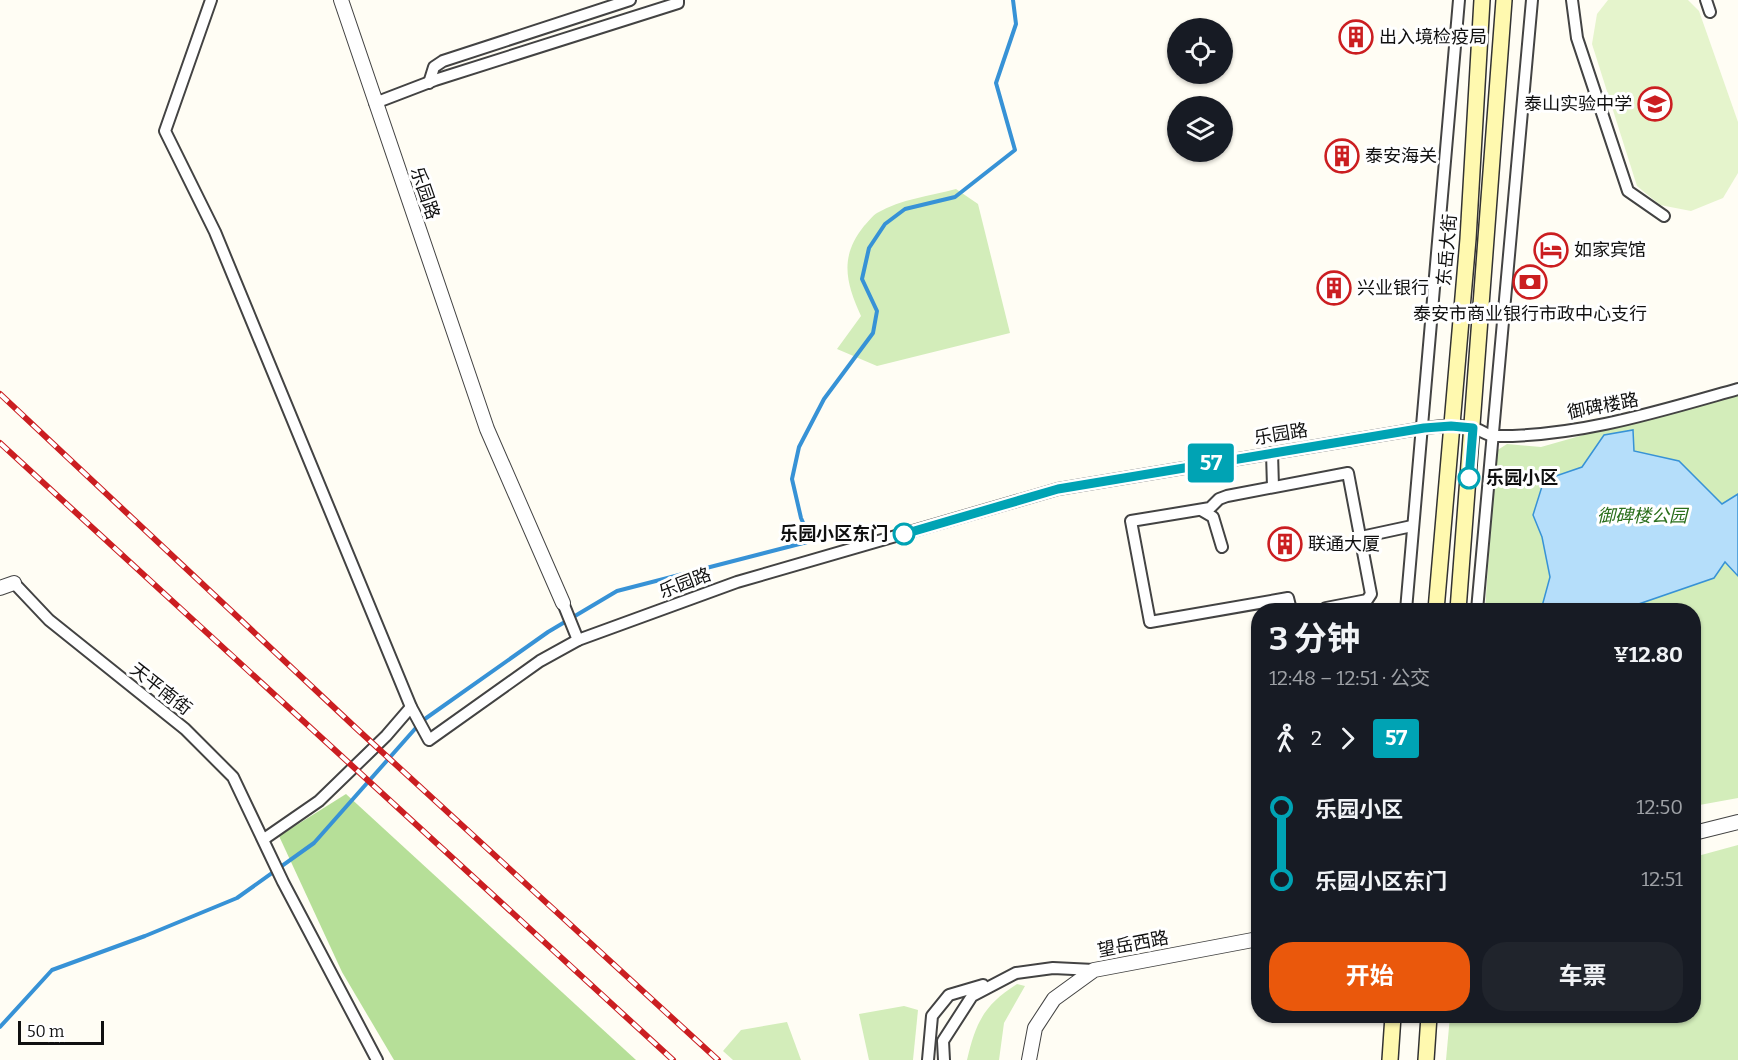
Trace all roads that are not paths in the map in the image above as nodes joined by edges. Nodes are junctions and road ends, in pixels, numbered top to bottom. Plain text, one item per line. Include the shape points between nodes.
1 (211, 0) edge
2 (341, 0) edge
3 (630, 0) edge
4 (678, 0) edge
5 (1459, 0) edge
6 (1482, 0) edge
7 (1504, 0) edge
8 (1532, 0) edge
9 (1572, 0) edge
10 (1706, 0) edge
11 (1710, 12) dead end
12 (429, 82) junction
13 (375, 103) junction
14 (1664, 216) dead end
15 (1738, 389) edge
16 (1451, 426) junction
17 (1424, 428) junction
18 (1473, 428) junction
19 (1492, 436) junction
20 (1272, 453) junction
21 (1274, 487) junction
22 (1201, 510) junction
23 (1412, 526) junction
24 (1361, 537) junction
25 (1222, 547) dead end
26 (14, 583) joint
27 (0, 588) edge
28 (563, 603) joint
29 (1259, 603) edge
30 (1289, 603) edge
31 (1352, 603) edge
32 (1406, 603) edge
33 (1437, 603) edge
34 (1459, 603) edge
35 (1478, 603) edge
36 (1251, 604) edge
37 (577, 636) junction
38 (414, 711) junction
39 (1738, 822) edge
40 (1701, 831) edge
41 (264, 839) junction
42 (1251, 940) edge
43 (1094, 970) junction
44 (1006, 978) junction
45 (1393, 1023) edge
46 (1429, 1023) edge
47 (377, 1060) edge
48 (928, 1060) edge
49 (944, 1060) edge
50 (1029, 1060) edge
51 (1390, 1060) edge
52 (1426, 1060) edge

1 - 38 street via 165,131 215,232
2 - 13 street, 乐园路
3 - 12 street via 443,61 434,67
4 - 12 street
5 - 17 street
6 - 16 main road, 东岳大街 via 1468,239
7 - 18 main road, 东岳大街
8 - 19 street
9 - 14 street via 1578,38 1628,191
10 - 11 street
12 - 13 street
13 - 28 street, 乐园路 via 487,429
15 - 19 street, 御碑楼路 via 1567,431
16 - 17 street, 乐园路
16 - 18 street, 乐园路
16 - 33 main road, 东岳大街
17 - 20 street, 乐园路
17 - 23 street
18 - 19 street, 御碑楼路
18 - 34 main road, 东岳大街
19 - 35 street
20 - 21 street
20 - 37 street, 乐园路 via 1058,489 737,582
21 - 22 street via 1227,496
21 - 24 street via 1348,473
22 - 25 street via 1213,517
22 - 36 street via 1131,521 1150,622
23 - 24 street
23 - 32 street
24 - 31 street via 1371,594 1367,600
26 - 27 street
26 - 41 street, 天平南街 via 49,620 185,729 233,777
28 - 37 street, 乐园路
29 - 30 street via 1288,598
37 - 38 street via 429,741
38 - 41 street via 319,801
39 - 40 street
41 - 47 street, 天平南街
42 - 43 street, 望岳西路
43 - 44 street via 1053,968
43 - 50 street, 望岳西路 via 1054,999 1035,1028
44 - 48 street via 949,995 932,1016
44 - 49 street via 972,996 943,1041
45 - 51 main road
46 - 52 main road

